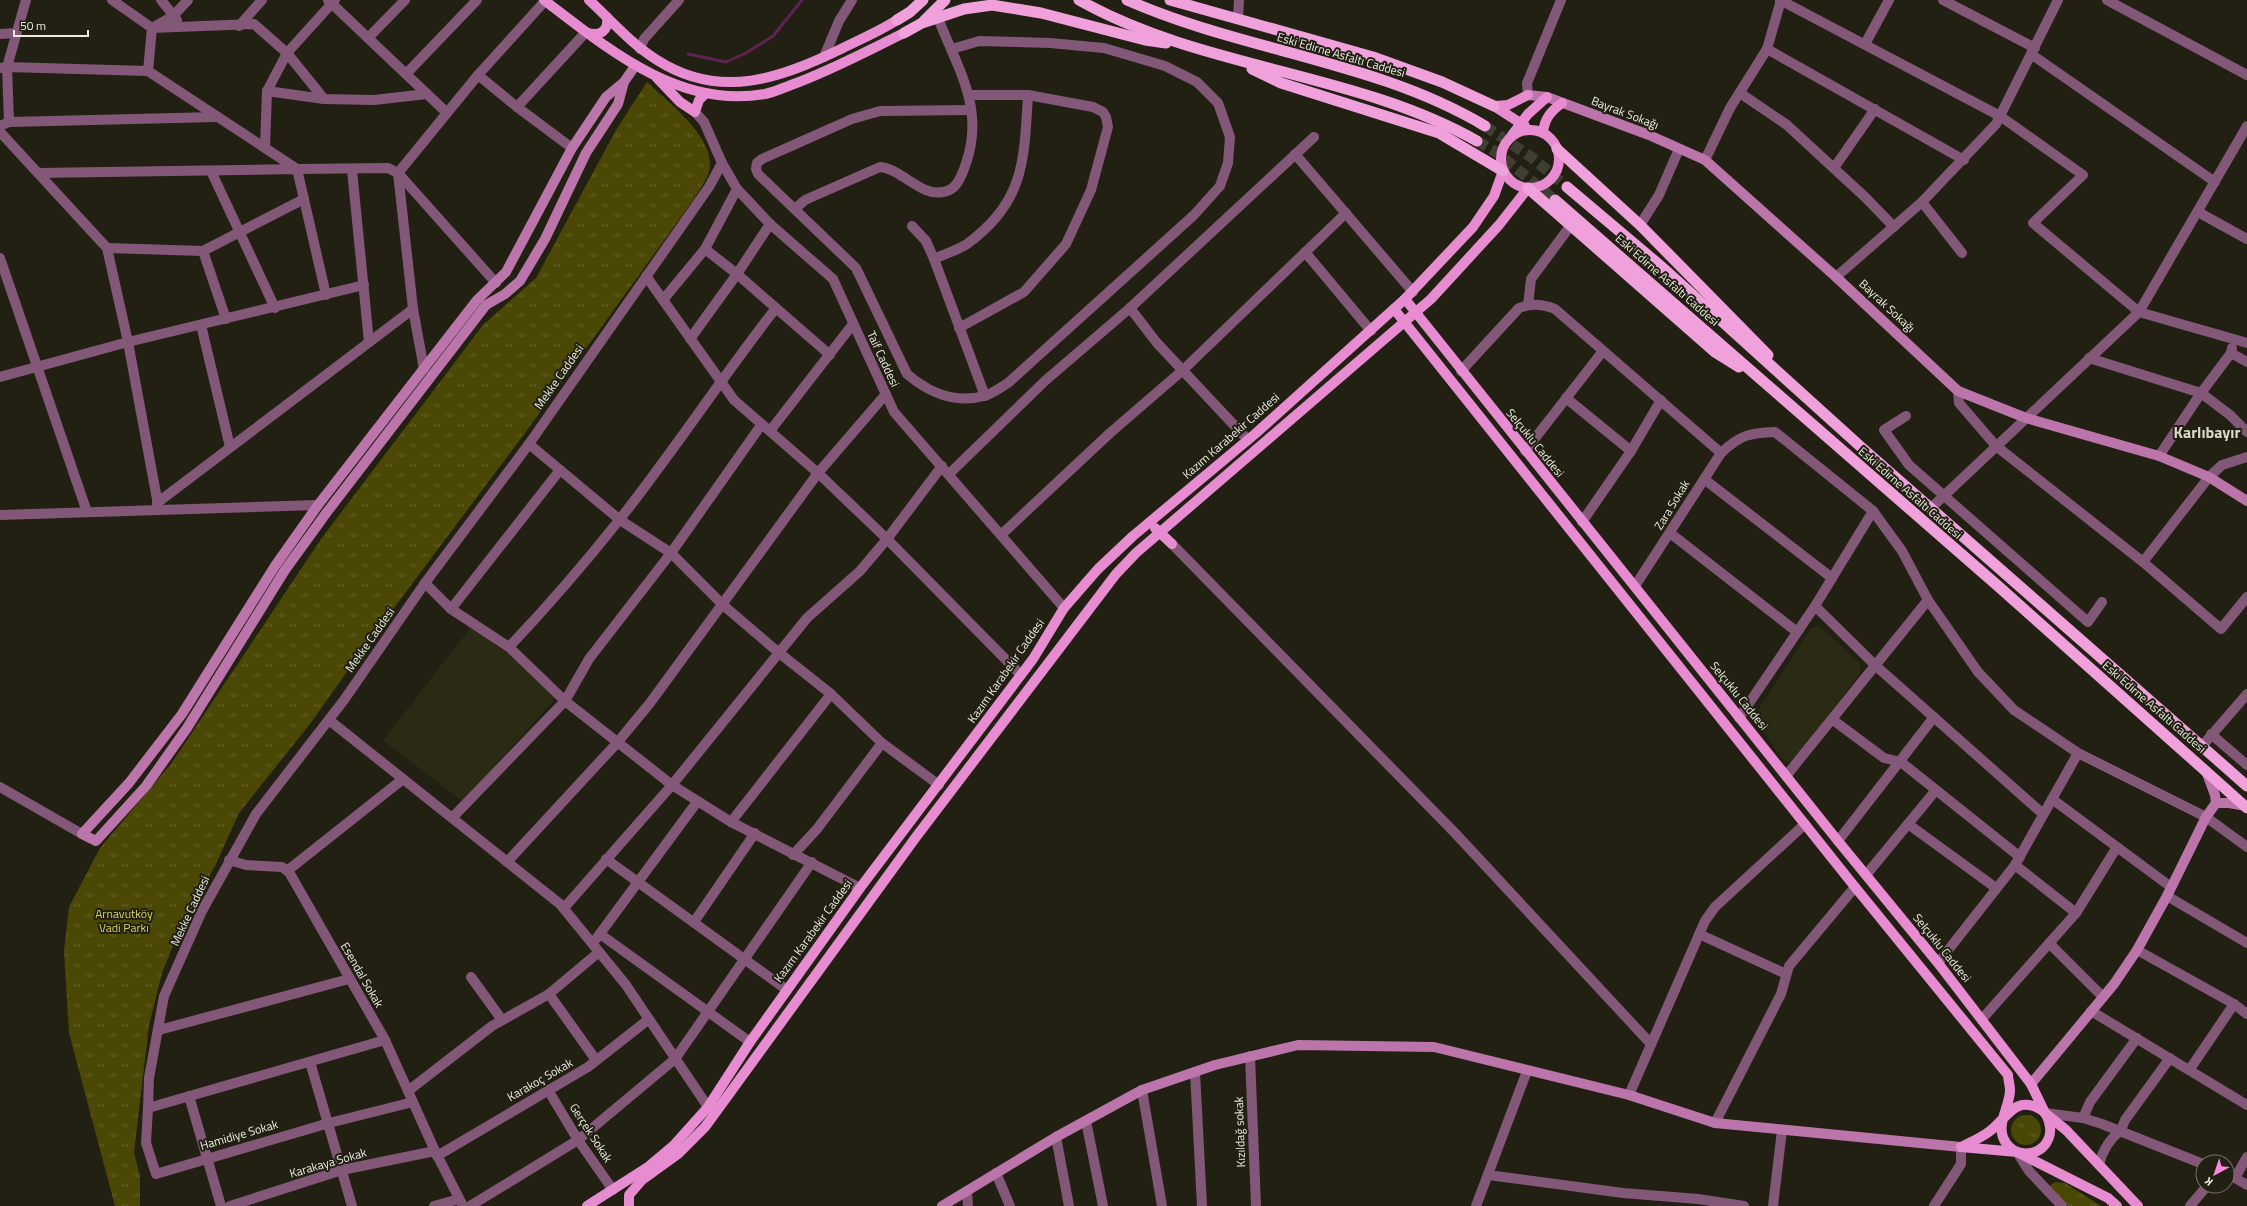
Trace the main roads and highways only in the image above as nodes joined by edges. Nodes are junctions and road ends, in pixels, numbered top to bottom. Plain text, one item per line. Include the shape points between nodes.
1 (545, 0) edge
2 (588, 0) edge
3 (923, 0) edge
4 (945, 0) edge
5 (1079, 0) edge
6 (1127, 0) edge
7 (1170, 0) edge
8 (1181, 2) edge
9 (607, 17) junction
10 (897, 20) joint
11 (922, 23) junction
12 (586, 32) junction
13 (904, 33) joint
14 (1182, 44) junction
15 (640, 49) junction
16 (1226, 56) junction
17 (635, 66) junction
18 (656, 76) junction
19 (624, 82) junction
20 (705, 94) junction
21 (1547, 97) junction
22 (1562, 103) junction
23 (1494, 106) junction
24 (1521, 122) junction
25 (1485, 126) tunnel mouth
26 (1530, 130) junction
27 (1543, 134) junction
28 (1512, 136) junction
29 (1477, 141) tunnel mouth
30 (1557, 149) junction
31 (1504, 171) junction
32 (1567, 187) tunnel mouth
33 (1528, 188) junction
34 (1555, 200) tunnel mouth
35 (496, 283) junction
36 (505, 294) junction
37 (1405, 299) junction
38 (1394, 310) junction
39 (1415, 313) junction
40 (1404, 322) junction
41 (1758, 378) junction
42 (1790, 382) junction
43 (2247, 501) edge
44 (318, 505) junction
45 (327, 512) junction
46 (1149, 523) junction
47 (1170, 524) junction
48 (1160, 532) junction
49 (1598, 542) junction
50 (1587, 550) junction
51 (1739, 718) junction
52 (1730, 728) junction
53 (2205, 769) junction
54 (2247, 786) edge
55 (2216, 803) junction
56 (2246, 807) edge
57 (2031, 1084) junction
58 (2045, 1113) junction
59 (2004, 1118) junction
60 (1961, 1147) junction
61 (2016, 1152) junction
62 (587, 1206) edge
63 (629, 1206) edge
64 (942, 1206) edge
65 (2117, 1206) edge
66 (2138, 1206) edge

1 - 12 main road
2 - 9 main road
3 - 10 highway
4 - 11 highway
5 - 14 highway via 1129,24
6 - 25 highway, Eski Edirne Asfaltı Caddesi via 1185,23 1399,85 1448,105
7 - 8 highway
8 - 23 highway via 1372,57 1442,82
9 - 12 main road via 607,27 602,33 596,35
9 - 15 main road
10 - 15 main road via 824,57 767,79 742,83 708,81 679,72
11 - 13 highway
11 - 14 highway via 964,9 992,5 1015,8 1145,40
12 - 17 main road
13 - 20 main road via 812,77 767,94
14 - 16 highway
15 - 17 main road
16 - 29 highway via 1409,108
16 - 31 highway via 1281,83 1439,132
17 - 18 main road
17 - 19 main road
18 - 20 main road
18 - 20 main road via 680,102 695,112 699,100
19 - 35 main road via 606,97 572,148 506,272
19 - 36 main road via 618,104 586,153 545,239 520,281
21 - 22 main road, Bayrak Sokağı
21 - 23 main road, Bayrak Sokağı via 1528,95 1512,104
21 - 24 main road
22 - 27 main road via 1548,115
22 - 43 main road, Bayrak Sokağı via 1649,135 1705,160 1958,391 2026,418 2159,456 2209,477
23 - 24 main road
24 - 26 main road
24 - 28 main road
26 - 27 main road
26 - 28 main road via 1520,131
27 - 30 main road via 1549,137
28 - 31 main road via 1502,152
30 - 33 main road via 1558,161 1555,172 1544,184
30 - 42 highway via 1640,224 1757,342
31 - 33 main road via 1513,182
31 - 37 main road, Kazım Karabekir Caddesi via 1494,196 1473,227
32 - 42 highway, Eski Edirne Asfaltı Caddesi via 1663,268
33 - 39 main road via 1444,287
33 - 41 highway via 1715,352
34 - 41 highway, Eski Edirne Asfaltı Caddesi
35 - 36 main road
35 - 44 main road via 477,300
36 - 45 main road via 486,305
37 - 38 main road, Kazım Karabekir Caddesi
37 - 39 main road, Selçuklu Caddesi
38 - 40 main road
38 - 46 main road, Kazım Karabekir Caddesi via 1248,440
39 - 40 main road
39 - 49 main road, Selçuklu Caddesi
40 - 47 main road
40 - 50 main road
41 - 53 highway, Eski Edirne Asfaltı Caddesi
42 - 54 highway, Eski Edirne Asfaltı Caddesi
44 - 45 main road
44 - 45 main road via 182,714 128,784 82,834 96,841 146,786 187,728 285,570
46 - 48 main road
46 - 62 main road, Kazım Karabekir Caddesi via 1098,569 1064,608 1021,675 860,888 750,1042 708,1107 674,1145 648,1167
47 - 48 main road
47 - 48 main road via 1172,544
48 - 63 main road via 1136,553 1100,594 916,837 705,1127 678,1154 642,1180 629,1195
49 - 50 main road
49 - 51 main road, Selçuklu Caddesi
50 - 52 main road
51 - 52 main road
51 - 57 main road, Selçuklu Caddesi via 1938,963
52 - 59 main road via 2008,1075 2010,1090
53 - 55 main road
53 - 56 highway, Eski Edirne Asfaltı Caddesi
55 - 56 main road
55 - 57 main road via 2206,817 2137,950 2103,997
57 - 58 main road, Selçuklu Caddesi
58 - 59 main road, Selçuklu Caddesi via 2032,1105 2024,1104 2008,1111
58 - 61 main road, Selçuklu Caddesi via 2050,1122 2050,1131 2044,1146 2031,1153
58 - 66 main road, Selçuklu Caddesi via 2066,1130
59 - 60 main road, Selçuklu Caddesi via 1982,1137
59 - 61 main road via 2002,1135 2005,1142
60 - 61 main road
60 - 64 main road via 1715,1122 1629,1095 1434,1047 1298,1045 1250,1056 1142,1090 1056,1137
61 - 65 main road via 2108,1198

